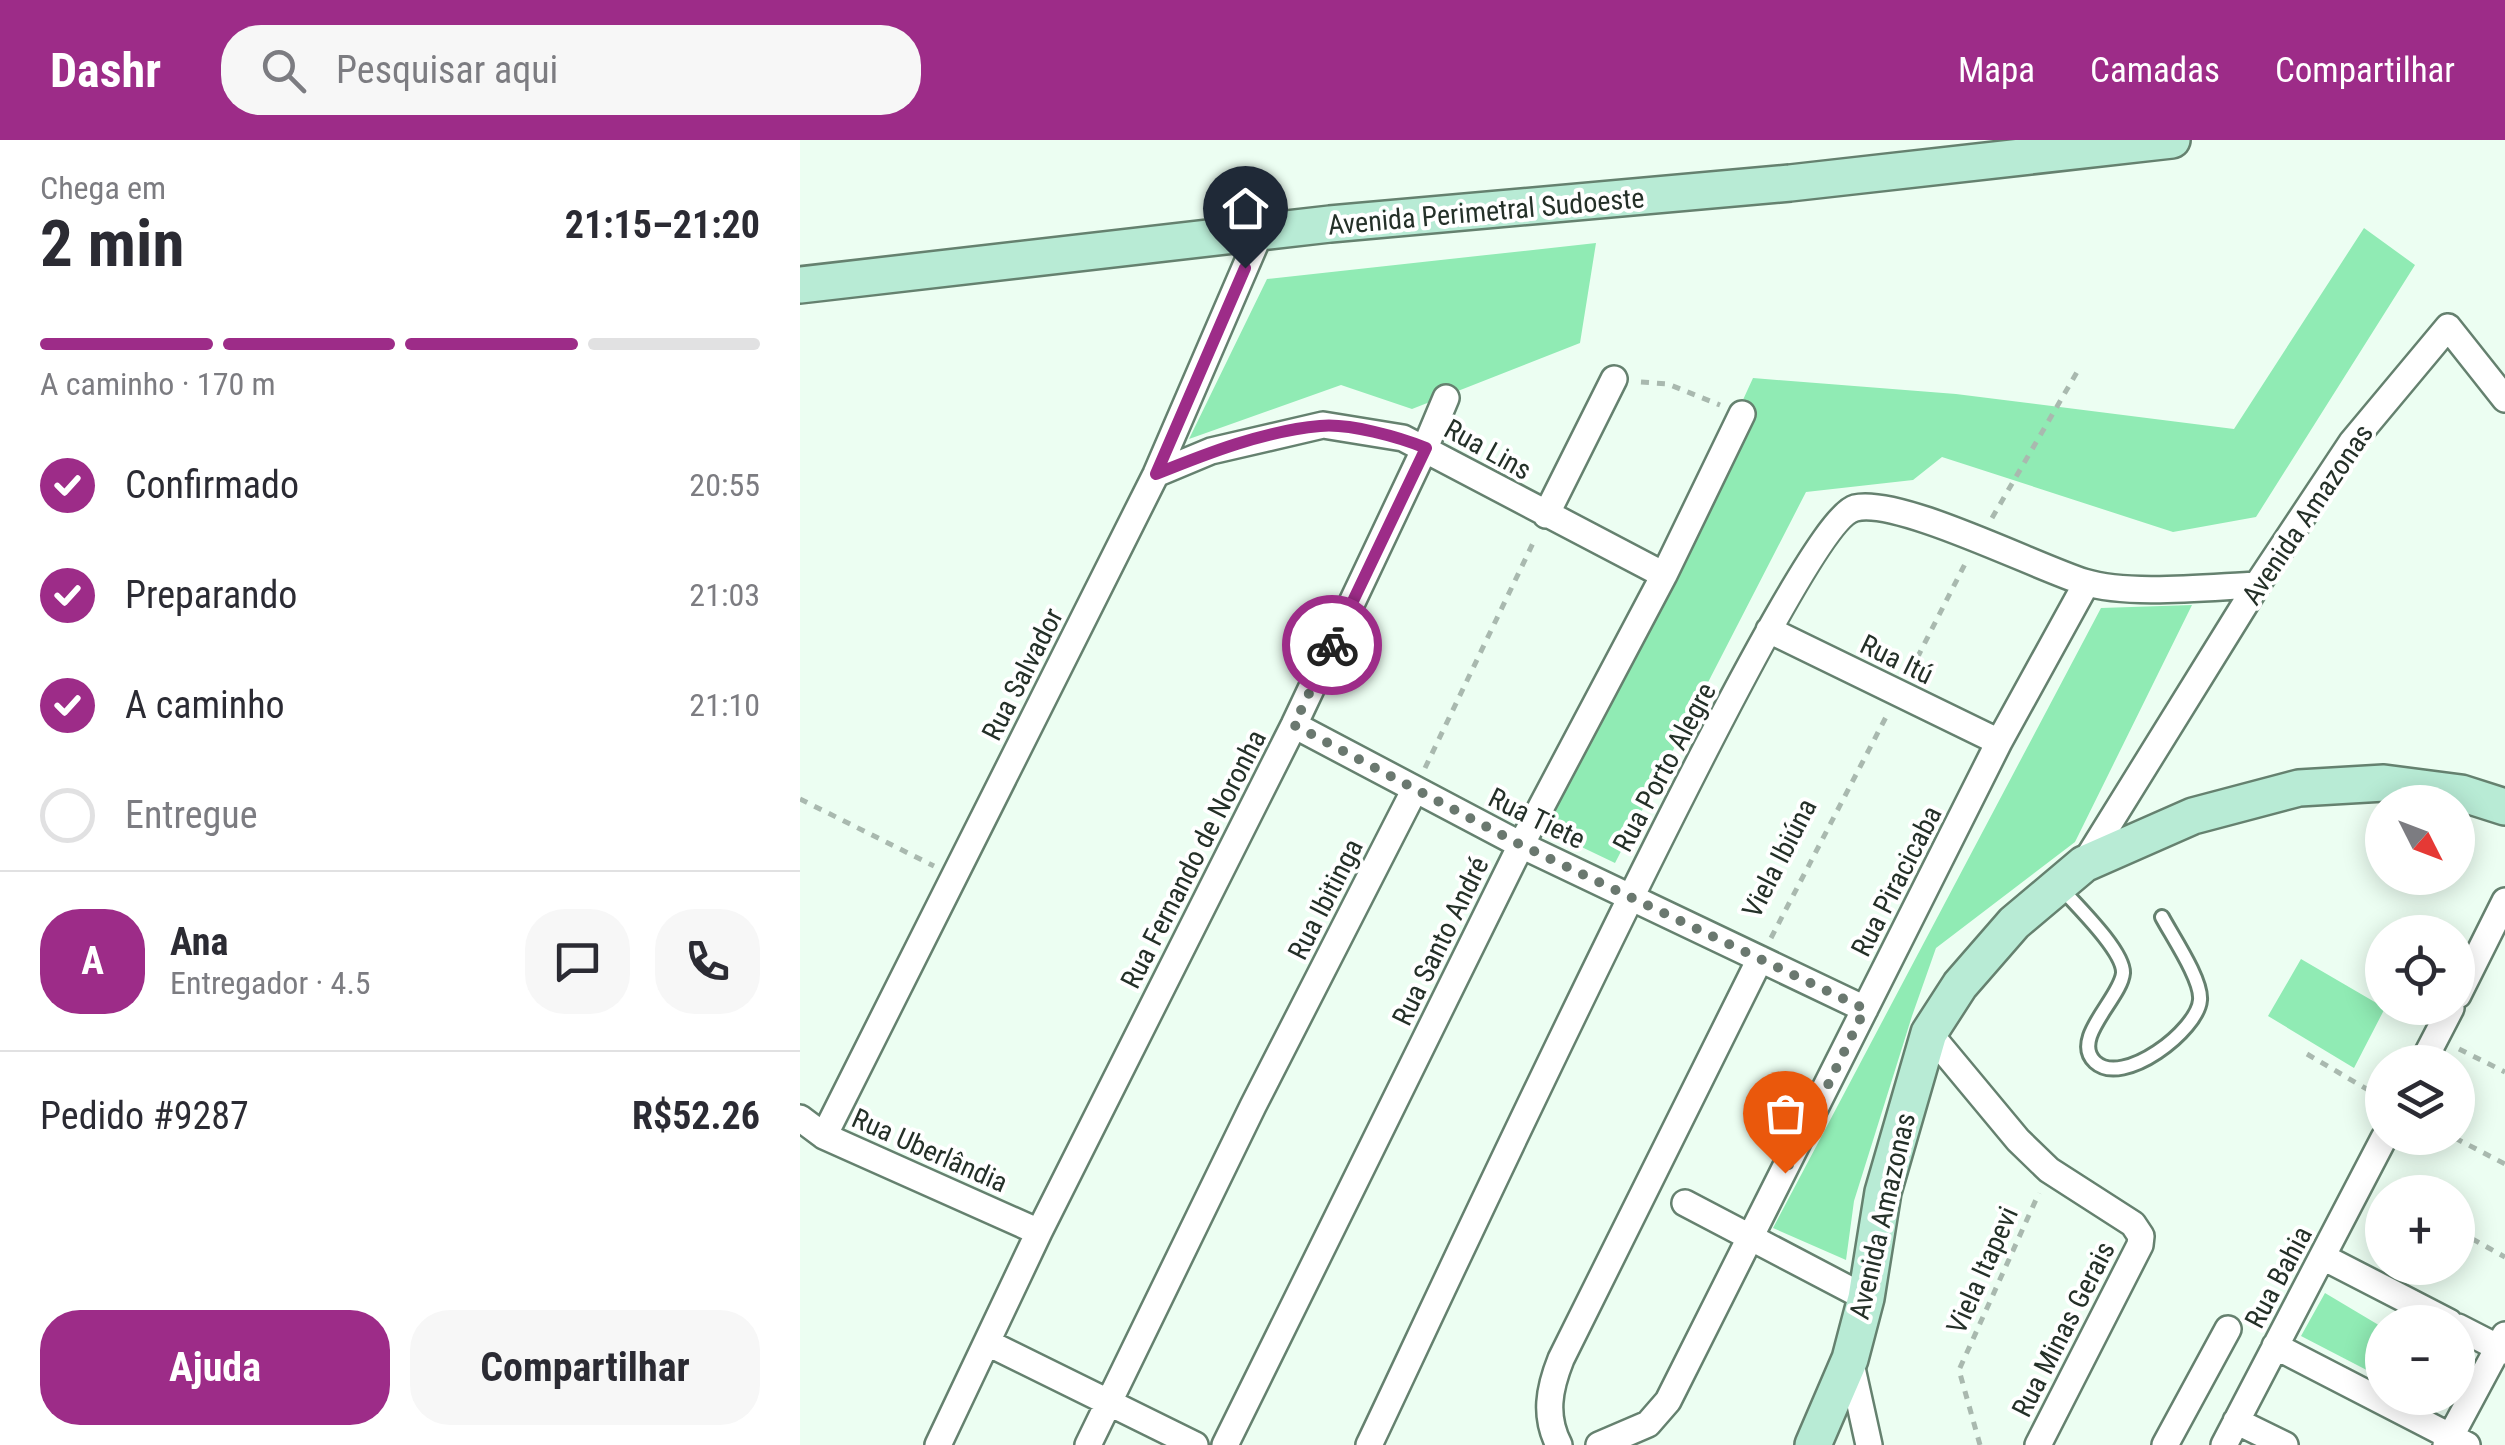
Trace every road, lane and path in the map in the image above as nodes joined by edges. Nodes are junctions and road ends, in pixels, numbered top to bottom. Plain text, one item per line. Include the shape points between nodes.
1 (2172, 140) edge
2 (1260, 233) junction
3 (800, 285) edge
4 (2080, 368) dead end
5 (1614, 379) joint
6 (1446, 398) dead end
7 (2505, 399) edge
8 (1742, 414) joint
9 (1426, 448) junction
10 (1156, 474) junction
11 (1546, 516) junction
12 (1978, 540) junction
13 (1664, 575) junction
14 (2086, 584) junction
15 (2257, 585) junction
16 (1769, 630) junction
17 (1899, 692) junction
18 (1294, 725) junction
19 (1999, 742) junction
20 (1415, 789) junction
21 (800, 799) edge
22 (2505, 807) edge
23 (1521, 845) junction
24 (2071, 874) junction
25 (954, 876) junction
26 (1630, 896) junction
27 (2505, 901) edge
28 (2162, 917) dead end
29 (1760, 958) junction
30 (2475, 961) edge
31 (1865, 1009) junction
32 (2442, 1025) edge
33 (1929, 1033) junction
34 (2436, 1037) junction
35 (2432, 1045) edge
36 (2307, 1054) dead end
37 (2505, 1072) edge
38 (2365, 1088) edge
39 (800, 1118) edge
40 (824, 1136) junction
41 (2475, 1148) edge
42 (2375, 1155) edge
43 (2505, 1164) edge
44 (2050, 1170) junction
45 (1684, 1203) dead end
46 (1039, 1232) junction
47 (1753, 1238) junction
48 (2475, 1240) edge
49 (2505, 1257) edge
50 (2323, 1258) junction
51 (1866, 1298) junction
52 (2416, 1305) edge
53 (2228, 1329) dead end
54 (2475, 1334) edge
55 (988, 1343) junction
56 (2503, 1345) edge
57 (2275, 1346) junction
58 (1850, 1360) junction
59 (1109, 1402) junction
60 (2236, 1421) junction
61 (2454, 1442) edge
62 (938, 1445) edge
63 (1088, 1445) edge
64 (1195, 1445) edge
65 (1225, 1445) edge
66 (1369, 1445) edge
67 (1559, 1445) edge
68 (1599, 1445) edge
69 (1813, 1445) edge
70 (1869, 1445) edge
71 (1980, 1445) edge
72 (2038, 1445) edge
73 (2166, 1445) edge
74 (2224, 1445) edge
75 (2285, 1445) edge

1 - 2 main road, Avenida Perimetral Sudoeste
2 - 3 main road, Avenida Perimetral Sudoeste
2 - 10 street, Rua Salvador
4 - 12 path, Viela Ibiúna
5 - 8 path via 1668,384
5 - 11 street
6 - 9 street, Rua Fernando de Noronha
7 - 15 street, Avenida Amazonas via 2448,327 2352,442
8 - 13 street, Rua Santo André
9 - 10 street, Rua Lins via 1323,425 1211,451
9 - 11 street, Rua Lins
9 - 18 street, Rua Fernando de Noronha
10 - 25 street, Rua Salvador
11 - 13 street, Rua Lins
11 - 20 path
12 - 14 street, Rua Porto Alegre
12 - 16 street, Rua Porto Alegre via 1895,512 1849,509 1816,548
12 - 17 path, Viela Ibiúna
13 - 23 street, Rua Santo André
14 - 15 street, Rua Porto Alegre
14 - 19 street, Rua Piracicaba
15 - 24 street, Avenida Amazonas
16 - 17 street, Rua Itú
16 - 26 street, Rua Porto Alegre
17 - 19 street, Rua Itú
17 - 29 path, Viela Ibiúna
18 - 20 street, Rua Tiete
18 - 46 street, Rua Fernando de Noronha
19 - 31 street, Rua Piracicaba
20 - 23 street, Rua Tiete
20 - 59 street, Rua Ibitinga
21 - 25 path
22 - 24 main road, Avenida Amazonas via 2384,782 2300,788 2193,816
23 - 26 street, Rua Tiete
23 - 65 street, Rua Santo André
24 - 28 lane via 2123,974 2088,1040 2096,1064 2114,1070 2140,1063 2195,1017 2200,990
24 - 33 main road, Avenida Amazonas via 2000,938
25 - 40 street, Rua Salvador
26 - 29 street, Rua Tiete
26 - 66 street, Rua Porto Alegre
27 - 30 street
29 - 31 street, Rua Tiete
29 - 67 street, Viela Ibiúna via 1561,1359 1549,1415
31 - 47 street, Rua Piracicaba
32 - 34 street
33 - 44 street, Rua Minas Gerais
33 - 51 main road, Avenida Amazonas via 1883,1192
34 - 35 street
34 - 37 path
36 - 38 path
39 - 40 street, Rua Uberlândia
40 - 46 street, Rua Uberlândia
41 - 43 path
42 - 50 street, Rua Bahia
44 - 71 path, Viela Itapevi via 1959,1370
44 - 72 street, Rua Minas Gerais via 2134,1224 2141,1236
45 - 47 street
46 - 55 street, Rua Fernando de Noronha
47 - 51 street
47 - 68 street, Rua Piracicaba via 1668,1401 1648,1424
48 - 49 path
50 - 52 street
50 - 57 street, Rua Bahia
51 - 58 main road, Avenida Amazonas
53 - 73 street
54 - 56 street
55 - 59 street
55 - 62 street, Rua Fernando de Noronha
56 - 61 street
57 - 60 street, Rua Bahia
57 - 61 street
58 - 69 main road, Avenida Amazonas
58 - 70 street
59 - 63 street, Rua Ibitinga
59 - 64 street
60 - 74 street, Rua Bahia
60 - 75 street

